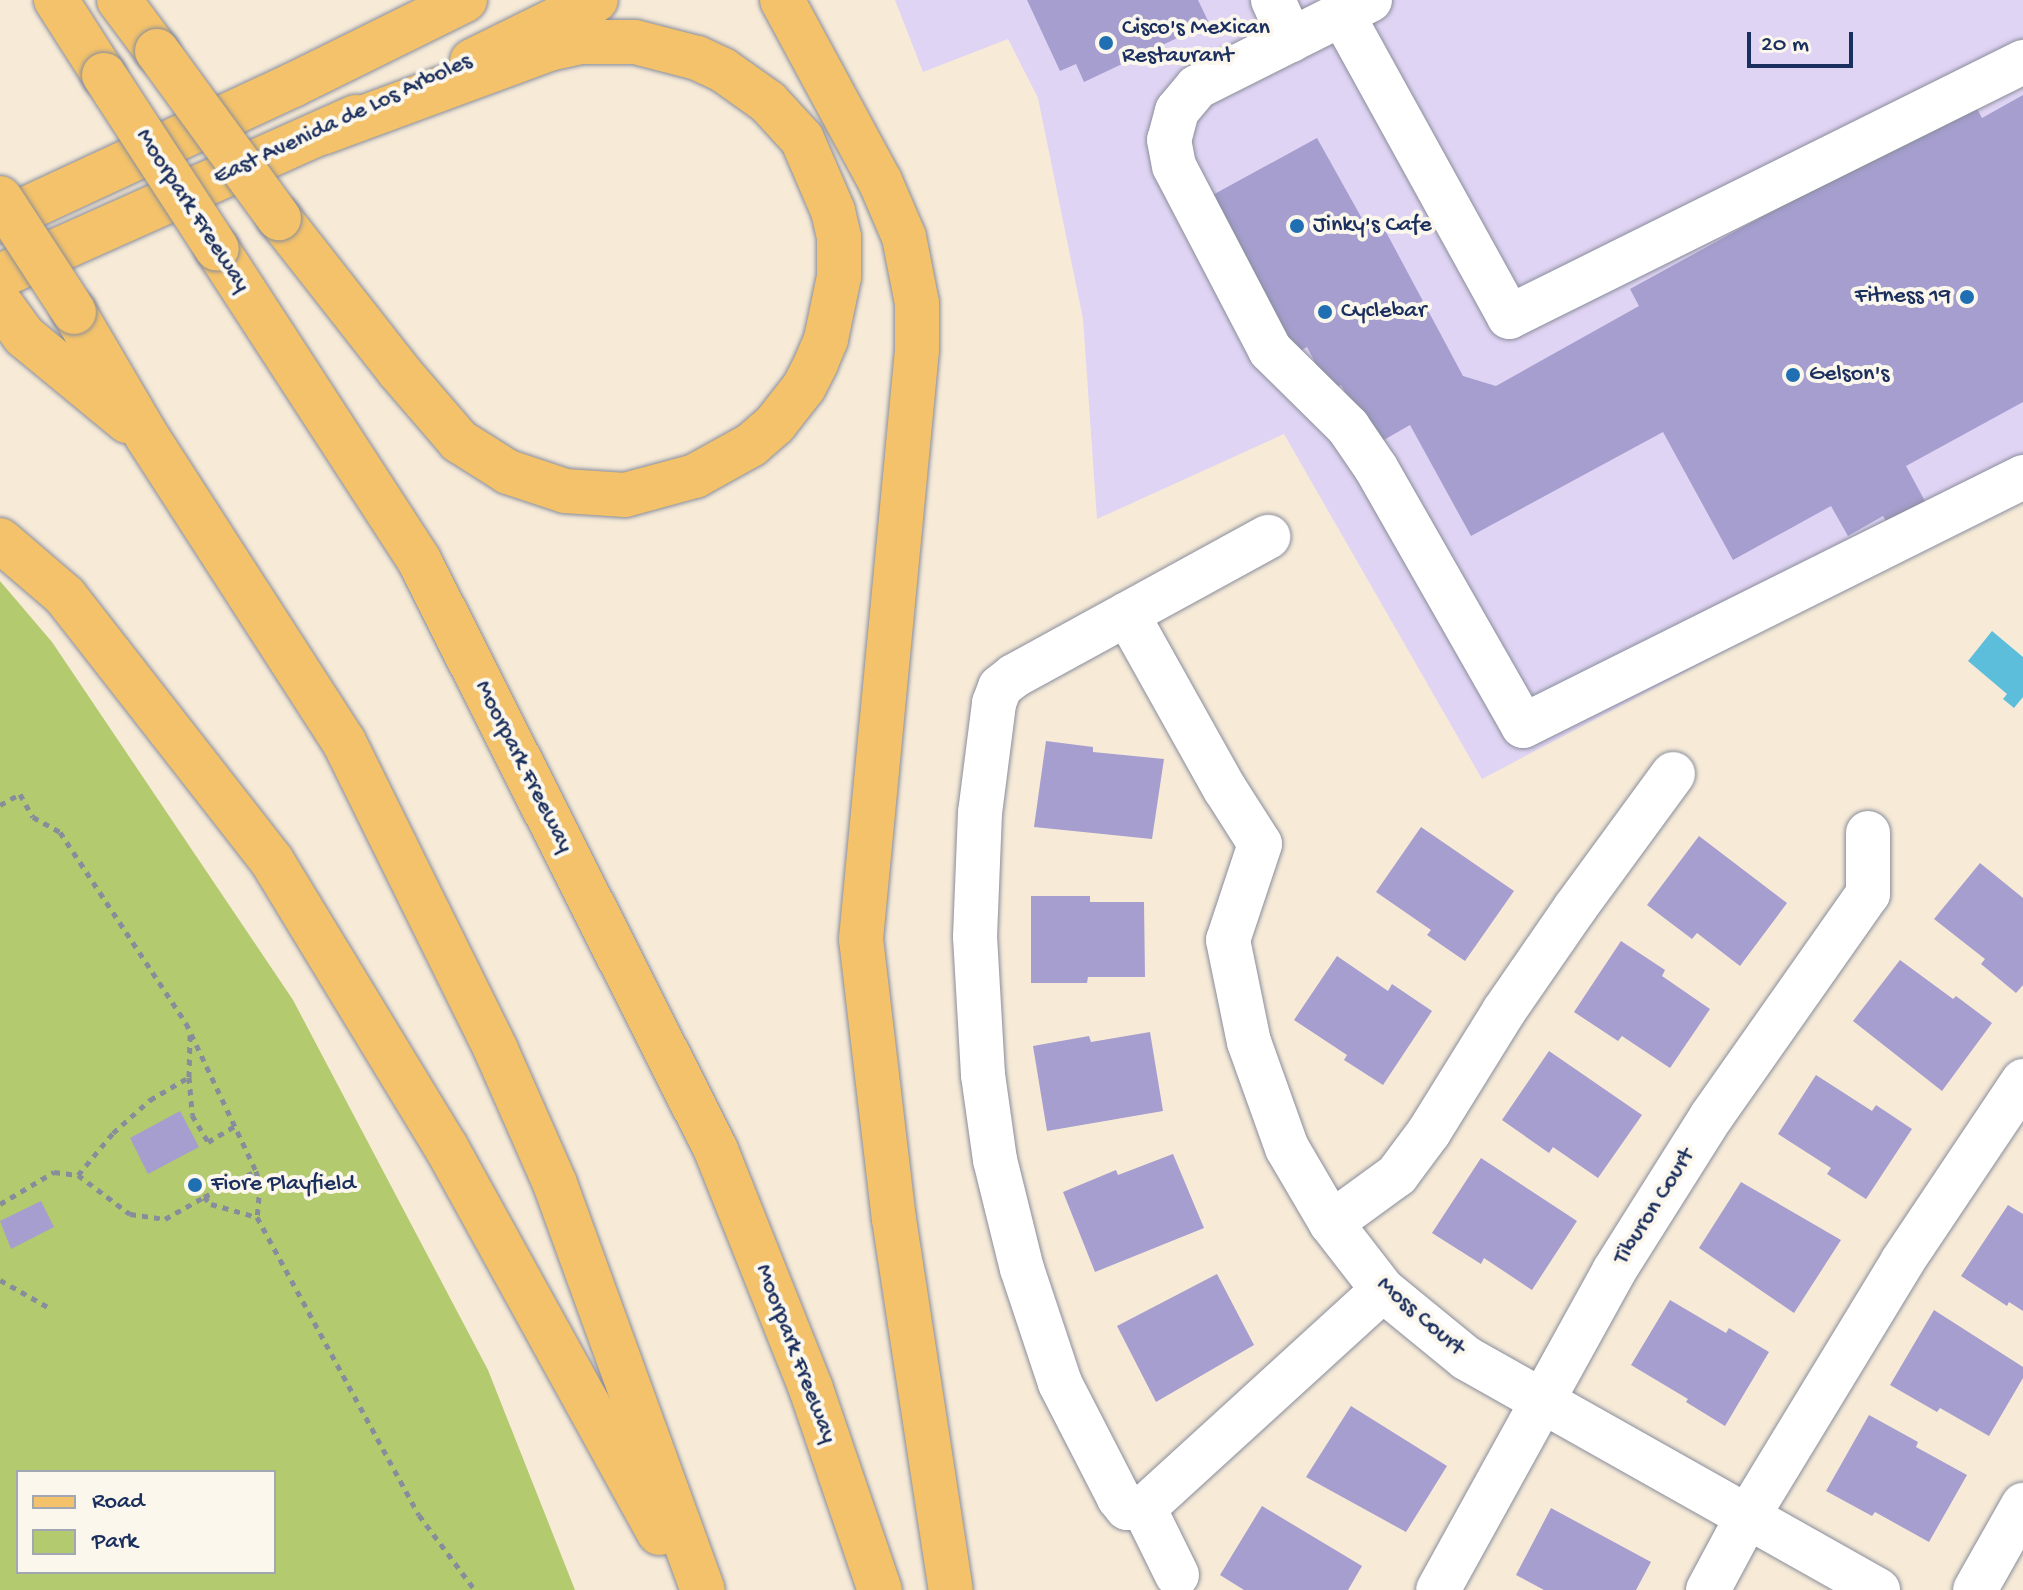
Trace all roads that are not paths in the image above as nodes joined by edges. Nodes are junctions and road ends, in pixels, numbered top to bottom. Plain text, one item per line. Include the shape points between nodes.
1 (56, 0) edge
2 (119, 0) edge
3 (465, 0) edge
4 (596, 0) edge
5 (782, 0) edge
6 (1273, 0) edge
7 (1356, 7) edge
8 (1291, 40) junction
9 (2023, 62) edge
10 (322, 133) junction
11 (0, 198) edge
12 (0, 221) edge
13 (0, 276) edge
14 (12, 320) edge
15 (148, 438) junction
16 (2023, 477) edge
17 (1268, 537) dead end
18 (0, 540) edge
19 (1127, 614) junction
20 (1673, 774) dead end
21 (1868, 833) dead end
22 (2023, 1081) edge
23 (1331, 1223) junction
24 (1383, 1290) junction
25 (1542, 1402) junction
26 (2023, 1505) edge
27 (1144, 1508) junction
28 (1746, 1519) junction
29 (1177, 1575) dead end
30 (690, 1590) edge
31 (703, 1590) edge
32 (880, 1590) edge
33 (951, 1590) edge
34 (1438, 1590) edge
35 (1708, 1590) edge
36 (1878, 1590) edge
37 (1975, 1590) edge

1 - 32 main road, Moorpark Freeway, bridge via 419,560 716,1150 811,1389
2 - 10 main road, bridge via 279,218 452,435 508,472 565,491 625,495 664,487 751,445 775,424 816,363 839,277 833,211 802,139 768,102 723,70 635,42 581,42 549,49
3 - 12 main road
4 - 10 main road, East Avenida de Los Arboles
5 - 33 main road via 880,181 904,237 917,303 917,350 861,939 894,1219
6 - 8 street
7 - 8 street
7 - 9 street via 1509,317
8 - 16 street via 1197,87 1177,111 1169,140 1174,166 1270,350 1348,427 1376,468 1523,726
10 - 13 main road, East Avenida de Los Arboles
11 - 15 main road, bridge
14 - 15 main road
15 - 31 main road via 344,742 496,1050 555,1184
17 - 19 street
18 - 30 main road via 65,596 272,861 446,1147
19 - 23 street, Moss Court via 1260,844 1228,940 1249,1042 1287,1148
19 - 27 street via 1000,687 980,813 975,937 977,1006 995,1160 1022,1269 1060,1383 1085,1436 1127,1508
20 - 23 street via 1557,933 1397,1175
21 - 25 street, Tiburon Court via 1868,894 1711,1117 1614,1271
22 - 28 street via 1902,1262
23 - 24 street, Moss Court
24 - 25 street, Moss Court via 1466,1358
24 - 27 street
25 - 28 street, Moss Court
25 - 34 street, Tiburon Court
26 - 37 street
27 - 29 street
28 - 35 street
28 - 36 street, Moss Court

